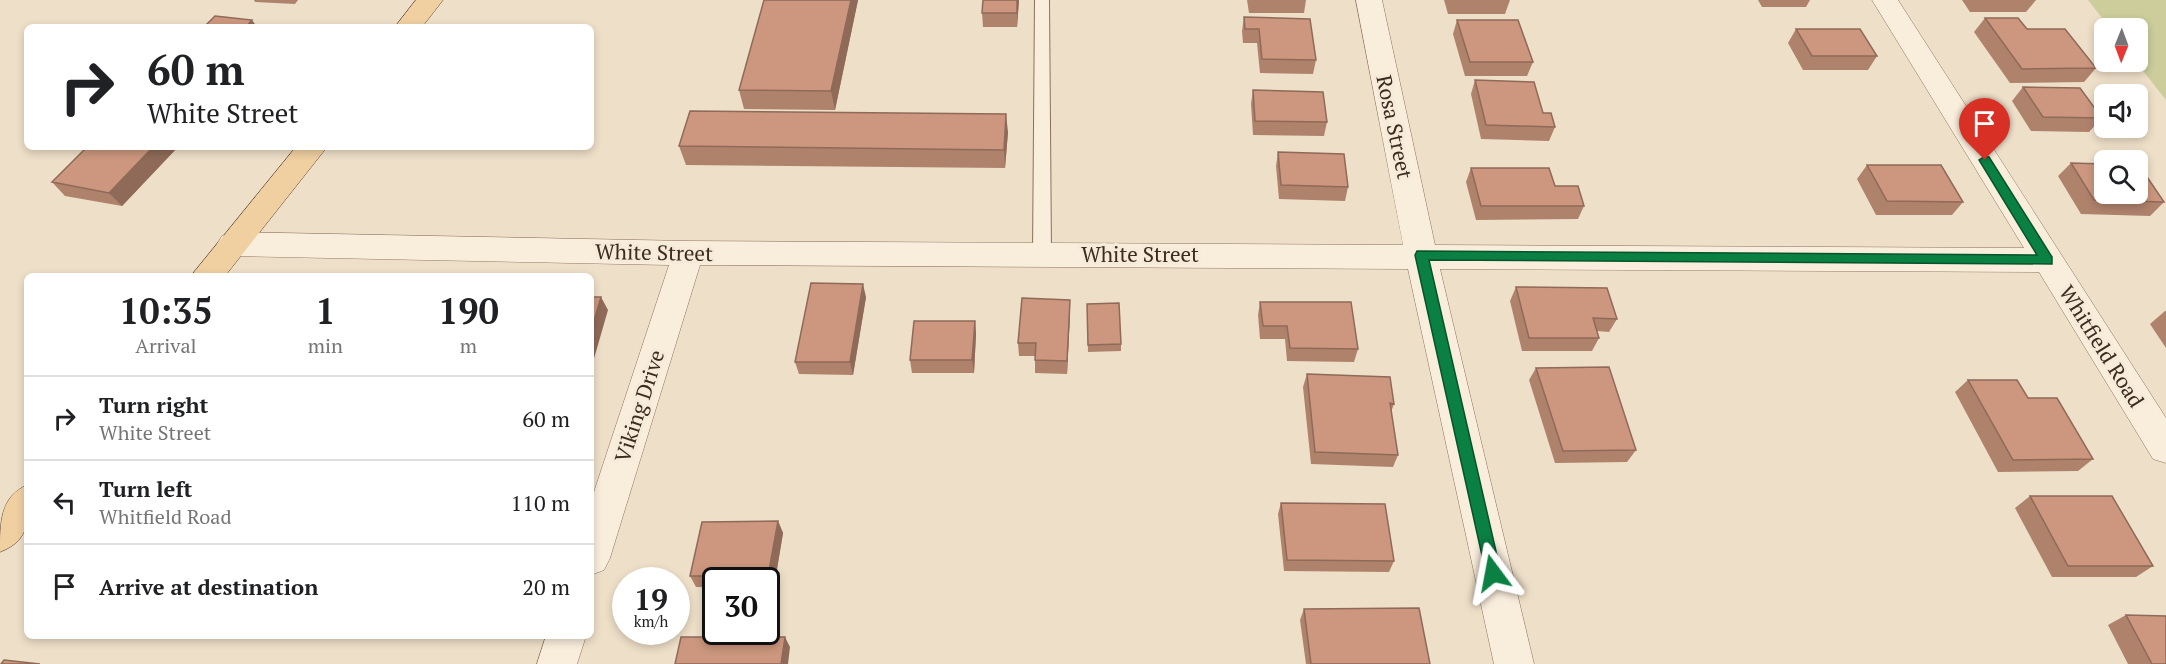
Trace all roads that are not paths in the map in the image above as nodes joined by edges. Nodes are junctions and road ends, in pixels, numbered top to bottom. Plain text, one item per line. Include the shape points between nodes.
1 (430, 0) edge
2 (1042, 0) edge
3 (1368, 0) edge
4 (1885, 0) edge
5 (410, 24) edge
6 (310, 150) edge
7 (233, 243) junction
8 (688, 253) junction
9 (1042, 254) junction
10 (1421, 255) junction
11 (2047, 260) junction
12 (209, 273) edge
13 (2166, 448) edge
14 (24, 505) edge
15 (0, 535) edge
16 (594, 549) edge
17 (565, 639) edge
18 (557, 664) edge
19 (1514, 664) edge

1 - 5 main road
2 - 9 lane
3 - 10 street, Rosa Street
4 - 11 street, Whitfield Road
6 - 7 main road
7 - 8 street, White Street
7 - 12 main road
8 - 9 street, White Street
8 - 16 street, Viking Drive
9 - 10 street, White Street
10 - 11 street, White Street
10 - 19 street, Rosa Street
11 - 13 street, Whitfield Road
14 - 15 main road
17 - 18 street

